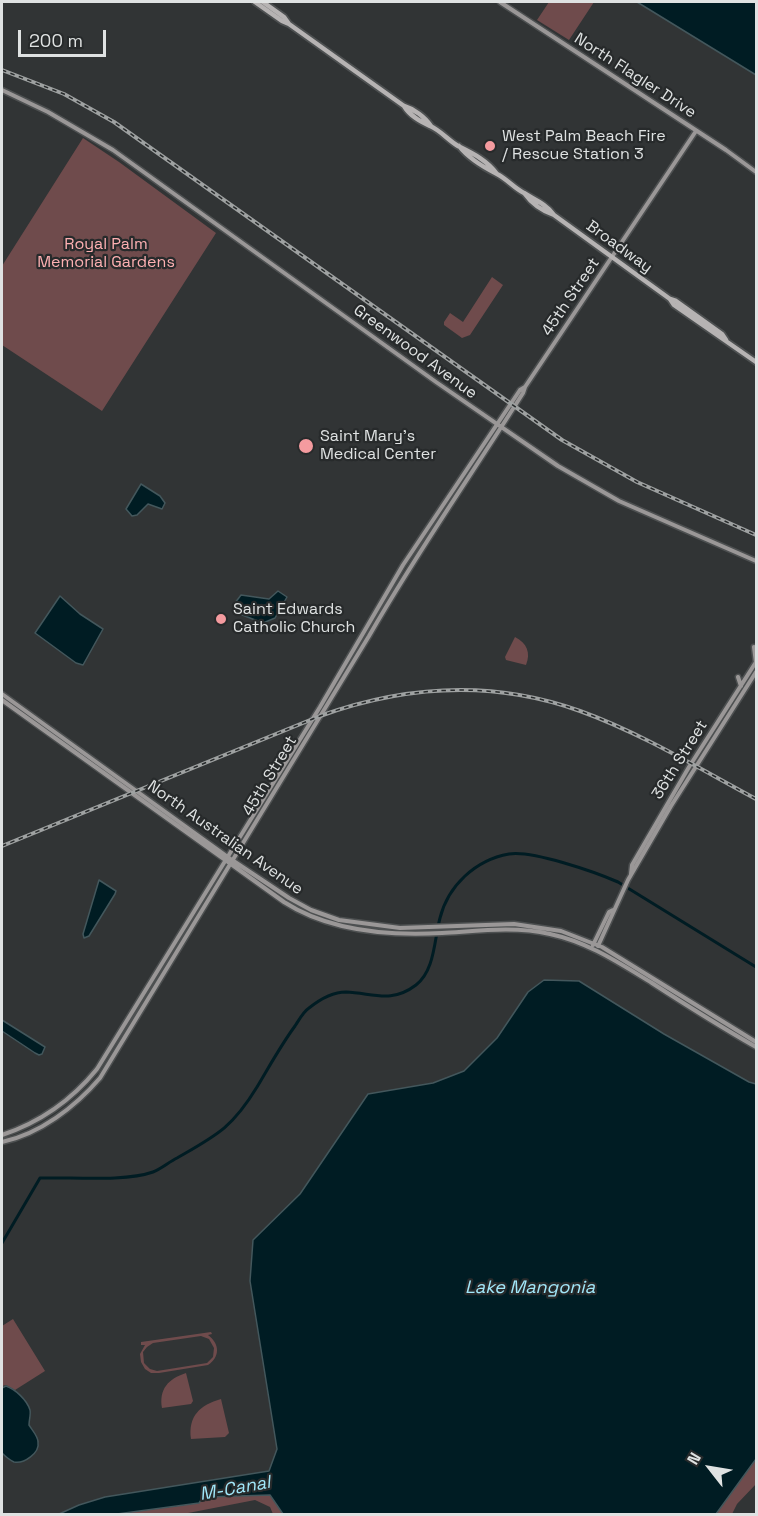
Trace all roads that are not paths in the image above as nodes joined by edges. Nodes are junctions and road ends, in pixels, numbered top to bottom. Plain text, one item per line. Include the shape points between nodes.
1 (255, 2) edge
2 (264, 2) edge
3 (500, 2) edge
4 (289, 24) junction
5 (2, 90) edge
6 (696, 130) junction
7 (756, 172) edge
8 (612, 257) junction
9 (756, 362) edge
10 (499, 427) junction
11 (756, 561) edge
12 (754, 646) dead end
13 (756, 663) edge
14 (756, 672) edge
15 (738, 677) dead end
16 (741, 686) junction
17 (2, 694) edge
18 (2, 700) edge
19 (81, 754) junction
20 (226, 858) junction
21 (231, 862) junction
22 (631, 874) junction
23 (445, 930) junction
24 (595, 947) junction
25 (756, 1042) edge
26 (756, 1047) edge
27 (2, 1135) edge
28 (2, 1142) edge

1 - 4 main road, Broadway
2 - 4 main road, Broadway
3 - 6 main road, North Flagler Drive
4 - 8 main road, Broadway
5 - 10 main road, Greenwood Avenue via 36,105 112,150
6 - 7 main road, North Flagler Drive
6 - 8 main road, 45th Street
8 - 9 main road, Broadway
8 - 10 main road, 45th Street
10 - 11 main road, Greenwood Avenue via 598,489
10 - 20 main road, 45th Street via 403,565
10 - 21 main road, 45th Street via 408,568
12 - 13 main road
13 - 16 main road, 36th Street
14 - 22 main road, 36th Street
15 - 16 main road
16 - 22 main road, 36th Street via 656,822
17 - 19 main road, North Australian Avenue
18 - 19 main road, North Australian Avenue
19 - 20 main road, North Australian Avenue
20 - 21 main road, North Australian Avenue
20 - 27 main road, 45th Street via 94,1072 54,1110 30,1125
21 - 23 main road, North Australian Avenue via 297,904 329,917 385,927
21 - 23 main road, North Australian Avenue via 284,903 315,918 379,932 431,934
21 - 28 main road, 45th Street via 93,1086 44,1125
22 - 24 main road, 36th Street
23 - 24 main road, North Australian Avenue via 526,930
24 - 25 main road, North Australian Avenue
24 - 26 main road, North Australian Avenue

